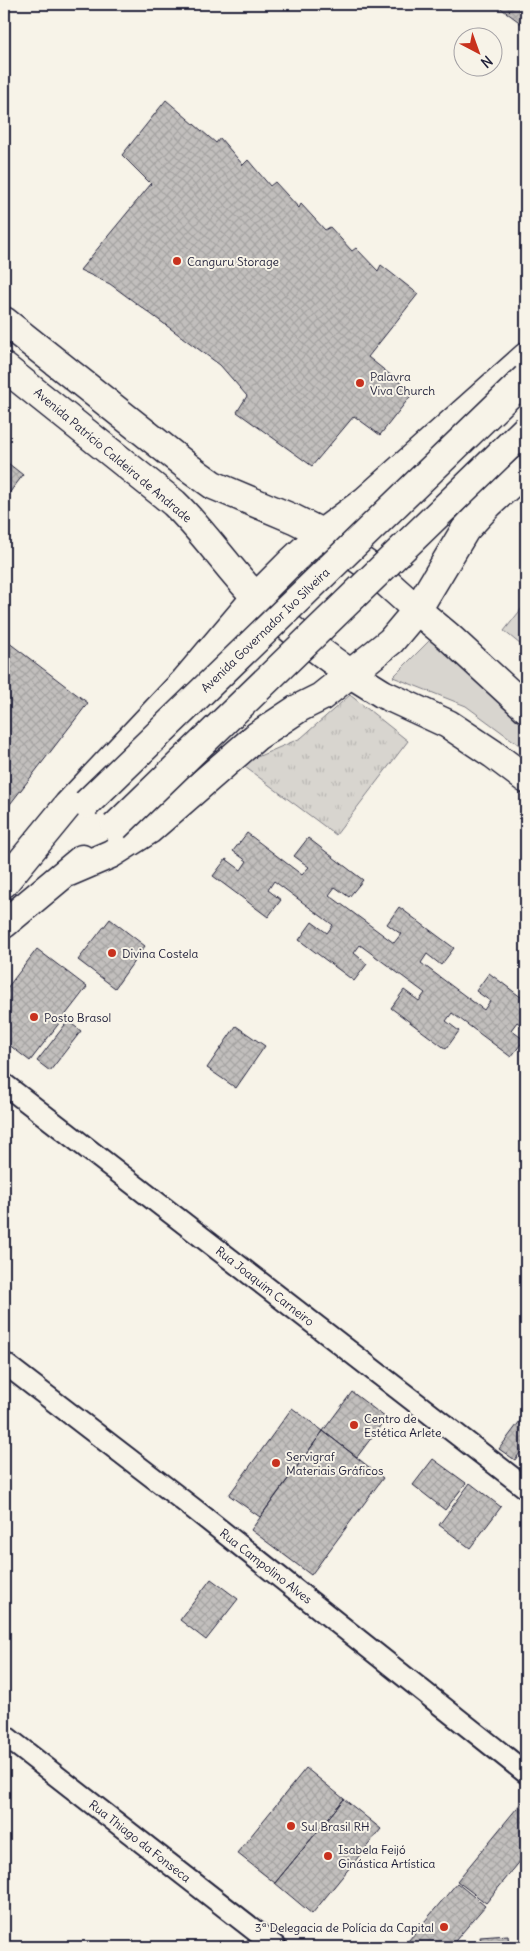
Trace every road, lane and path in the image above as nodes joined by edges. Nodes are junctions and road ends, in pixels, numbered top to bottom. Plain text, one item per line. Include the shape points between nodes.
1 (4, 321) edge
2 (526, 357) edge
3 (4, 367) edge
4 (526, 378) edge
5 (526, 429) edge
6 (526, 470) edge
7 (322, 533) junction
8 (256, 597) junction
9 (417, 610) junction
10 (351, 674) junction
11 (526, 708) edge
12 (526, 779) edge
13 (69, 872) junction
14 (4, 883) edge
15 (4, 924) edge
16 (4, 1084) edge
17 (4, 1363) edge
18 (526, 1488) edge
19 (4, 1735) edge
20 (526, 1773) edge
21 (276, 1947) edge

1 - 7 main road via 213,485
2 - 7 main road via 365,501
3 - 8 main road, Avenida Patrício Caldeira de Andrade via 174,503 196,524
4 - 14 main road, Avenida Governador Ivo Silveira, bridge
5 - 13 main road, bridge
6 - 9 main road via 465,530
7 - 8 main road
7 - 9 main road via 367,565
8 - 10 main road, Avenida Patrício Caldeira de Andrade via 293,631
8 - 14 main road via 185,681 68,805
9 - 10 main road via 391,641
9 - 11 main road
10 - 12 main road, Avenida Patrício Caldeira de Andrade via 383,694 448,724
10 - 13 main road via 257,736 149,830 112,854
13 - 15 main road
16 - 18 street, Rua Joaquim Carneiro
17 - 20 street, Rua Campolino Alves via 194,1509
19 - 21 street, Rua Thiago da Fonseca

